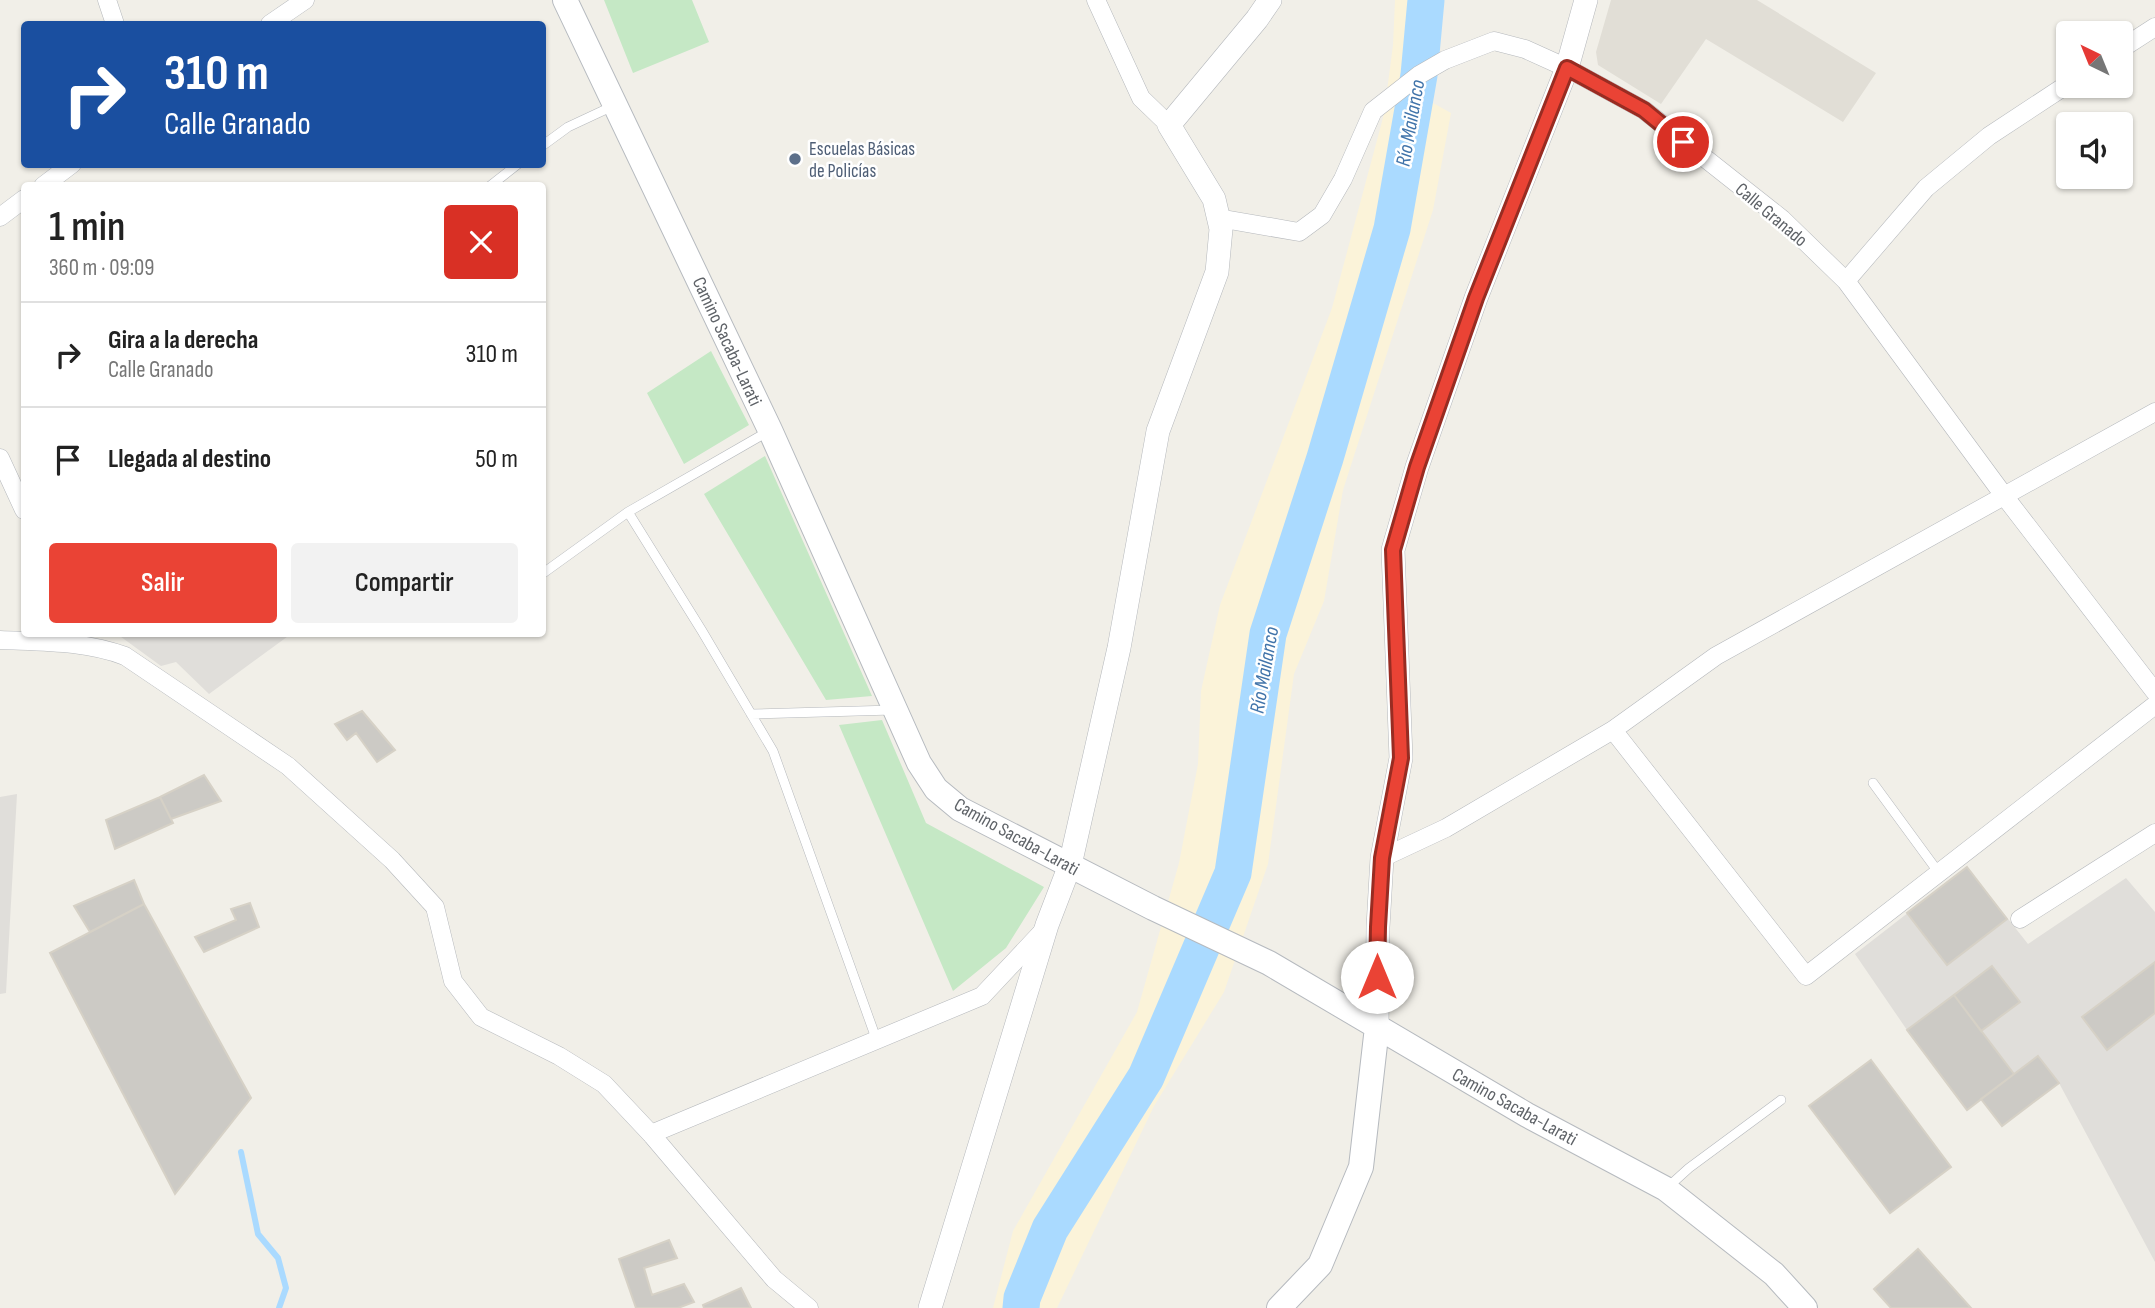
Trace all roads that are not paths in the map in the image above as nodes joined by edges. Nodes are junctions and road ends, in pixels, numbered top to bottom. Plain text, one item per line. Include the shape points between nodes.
1 (107, 0) edge
2 (305, 0) edge
3 (565, 0) edge
4 (1096, 0) edge
5 (1270, 0) edge
6 (1586, 0) edge
7 (115, 21) edge
8 (274, 21) edge
9 (2155, 27) edge
10 (2133, 41) edge
11 (1567, 68) junction
12 (2056, 92) edge
13 (615, 105) junction
14 (1168, 125) junction
15 (546, 143) edge
16 (67, 168) edge
17 (513, 168) edge
18 (48, 182) edge
19 (494, 182) edge
20 (21, 201) edge
21 (0, 217) edge
22 (1218, 218) junction
23 (1846, 281) junction
24 (2155, 412) edge
25 (770, 430) junction
26 (0, 458) edge
27 (2005, 497) junction
28 (21, 504) edge
29 (628, 513) junction
30 (546, 571) edge
31 (0, 640) edge
32 (103, 641) edge
33 (2155, 692) edge
34 (2155, 705) edge
35 (895, 709) junction
36 (751, 714) junction
37 (1613, 730) junction
38 (1873, 783) dead end
39 (2155, 833) edge
40 (1382, 858) junction
41 (1070, 865) junction
42 (1939, 873) junction
43 (2020, 919) dead end
44 (1047, 925) junction
45 (1377, 1027) junction
46 (877, 1041) junction
47 (1781, 1100) dead end
48 (651, 1134) junction
49 (1667, 1189) junction
50 (809, 1308) edge
51 (930, 1308) edge
52 (1279, 1308) edge
53 (1805, 1308) edge

1 - 7 street
2 - 8 street
3 - 13 main road, Camino Sacaba-Larati
4 - 14 street via 1141,98
5 - 14 street
6 - 11 street
9 - 10 street
11 - 22 street, Calle Granado via 1494,41 1445,60 1373,111 1322,215 1299,232
11 - 23 street, Calle Granado via 1644,110 1782,219
11 - 40 street via 1476,298 1393,550 1401,758
12 - 23 street via 1989,136 1926,188
13 - 15 lane
13 - 25 main road, Camino Sacaba-Larati
14 - 22 street via 1214,199
16 - 18 street
17 - 19 lane
20 - 21 street
22 - 41 street via 1217,272 1158,431 1119,648
23 - 27 street, Calle Granado
24 - 27 street
25 - 29 lane
25 - 35 main road, Camino Sacaba-Larati
26 - 28 street
27 - 33 street, Calle Granado
27 - 37 street via 1716,656
29 - 30 lane
29 - 36 lane
31 - 32 street
32 - 48 street via 288,766 392,860 435,907 453,981 481,1017 604,1084
34 - 42 street
35 - 36 lane
35 - 41 main road, Camino Sacaba-Larati via 936,789 960,809
36 - 46 lane via 773,751
37 - 40 street via 1446,828
37 - 42 street via 1806,975
38 - 42 lane
39 - 43 street
40 - 45 street
41 - 44 street
41 - 45 main road, Camino Sacaba-Larati via 1269,963
44 - 46 street via 982,996
44 - 51 street
45 - 49 main road, Camino Sacaba-Larati via 1527,1115
45 - 52 main road via 1361,1167 1320,1265
46 - 48 street
47 - 49 lane
48 - 50 street via 774,1279
49 - 53 main road, Camino Sacaba-Larati via 1774,1274

